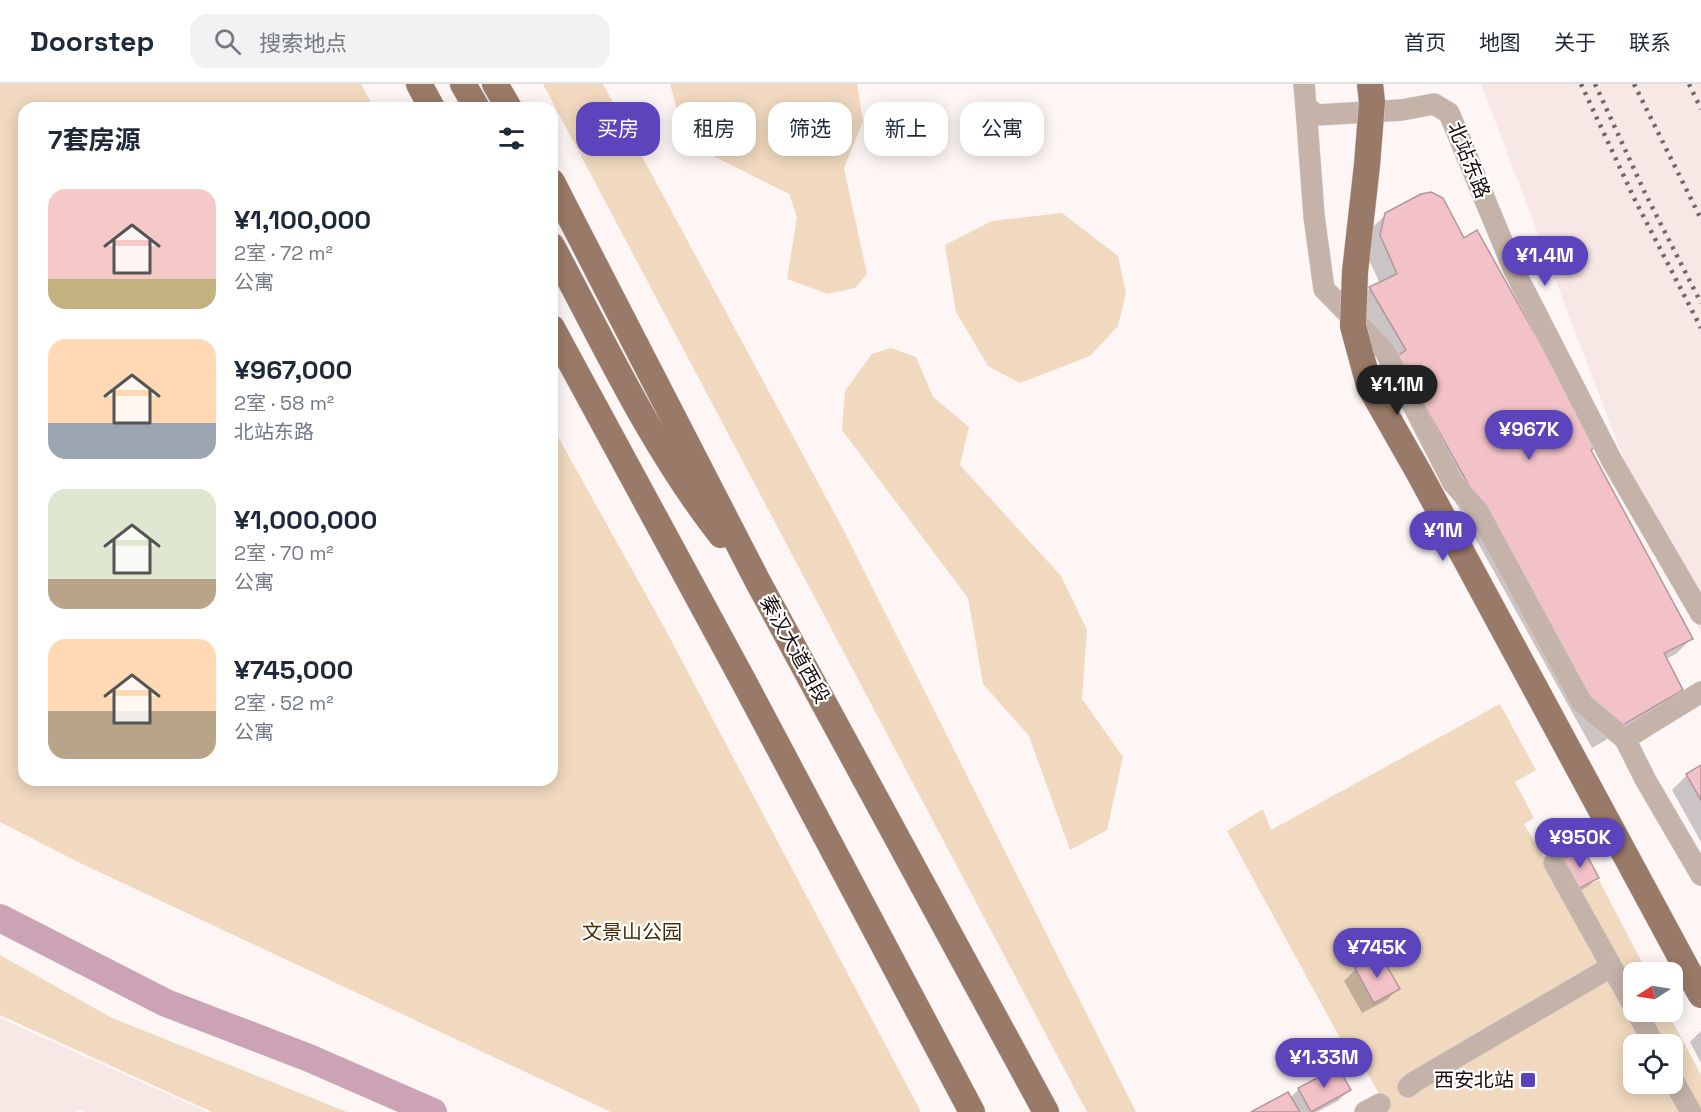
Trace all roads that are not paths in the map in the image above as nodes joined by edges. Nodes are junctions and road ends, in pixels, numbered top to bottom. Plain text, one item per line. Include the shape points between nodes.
1 (419, 84) edge
2 (463, 84) edge
3 (495, 84) edge
4 (1304, 84) edge
5 (1371, 84) edge
6 (429, 102) edge
7 (474, 102) edge
8 (506, 102) edge
9 (1306, 107) junction
10 (558, 194) edge
11 (558, 257) edge
12 (558, 339) edge
13 (1419, 473) junction
14 (757, 580) junction
15 (1701, 614) edge
16 (1701, 692) edge
17 (1582, 703) junction
18 (1625, 739) junction
19 (1554, 863) dead end
20 (1701, 876) edge
21 (1611, 967) junction
22 (1623, 989) edge
23 (1699, 992) edge
24 (1408, 1087) dead end
25 (1681, 1094) edge
26 (972, 1112) edge
27 (1046, 1112) edge
28 (1691, 1112) edge

1 - 6 main road
2 - 7 main road
3 - 8 main road
4 - 9 street
5 - 13 main road, bridge via 1353,326 1369,385
9 - 15 street, 北站东路 via 1317,115 1434,104 1449,112 1514,270 1612,461
9 - 17 street via 1324,289 1385,351 1453,483 1478,511
10 - 14 main road, 秦汉大道西段
11 - 14 main road via 654,439 692,498
12 - 26 main road
13 - 17 street via 1445,502 1475,524
13 - 23 main road, bridge
14 - 27 main road, 秦汉大道西段
16 - 18 street
17 - 18 street
18 - 20 street
19 - 21 street
21 - 22 street
21 - 24 street
25 - 28 street

